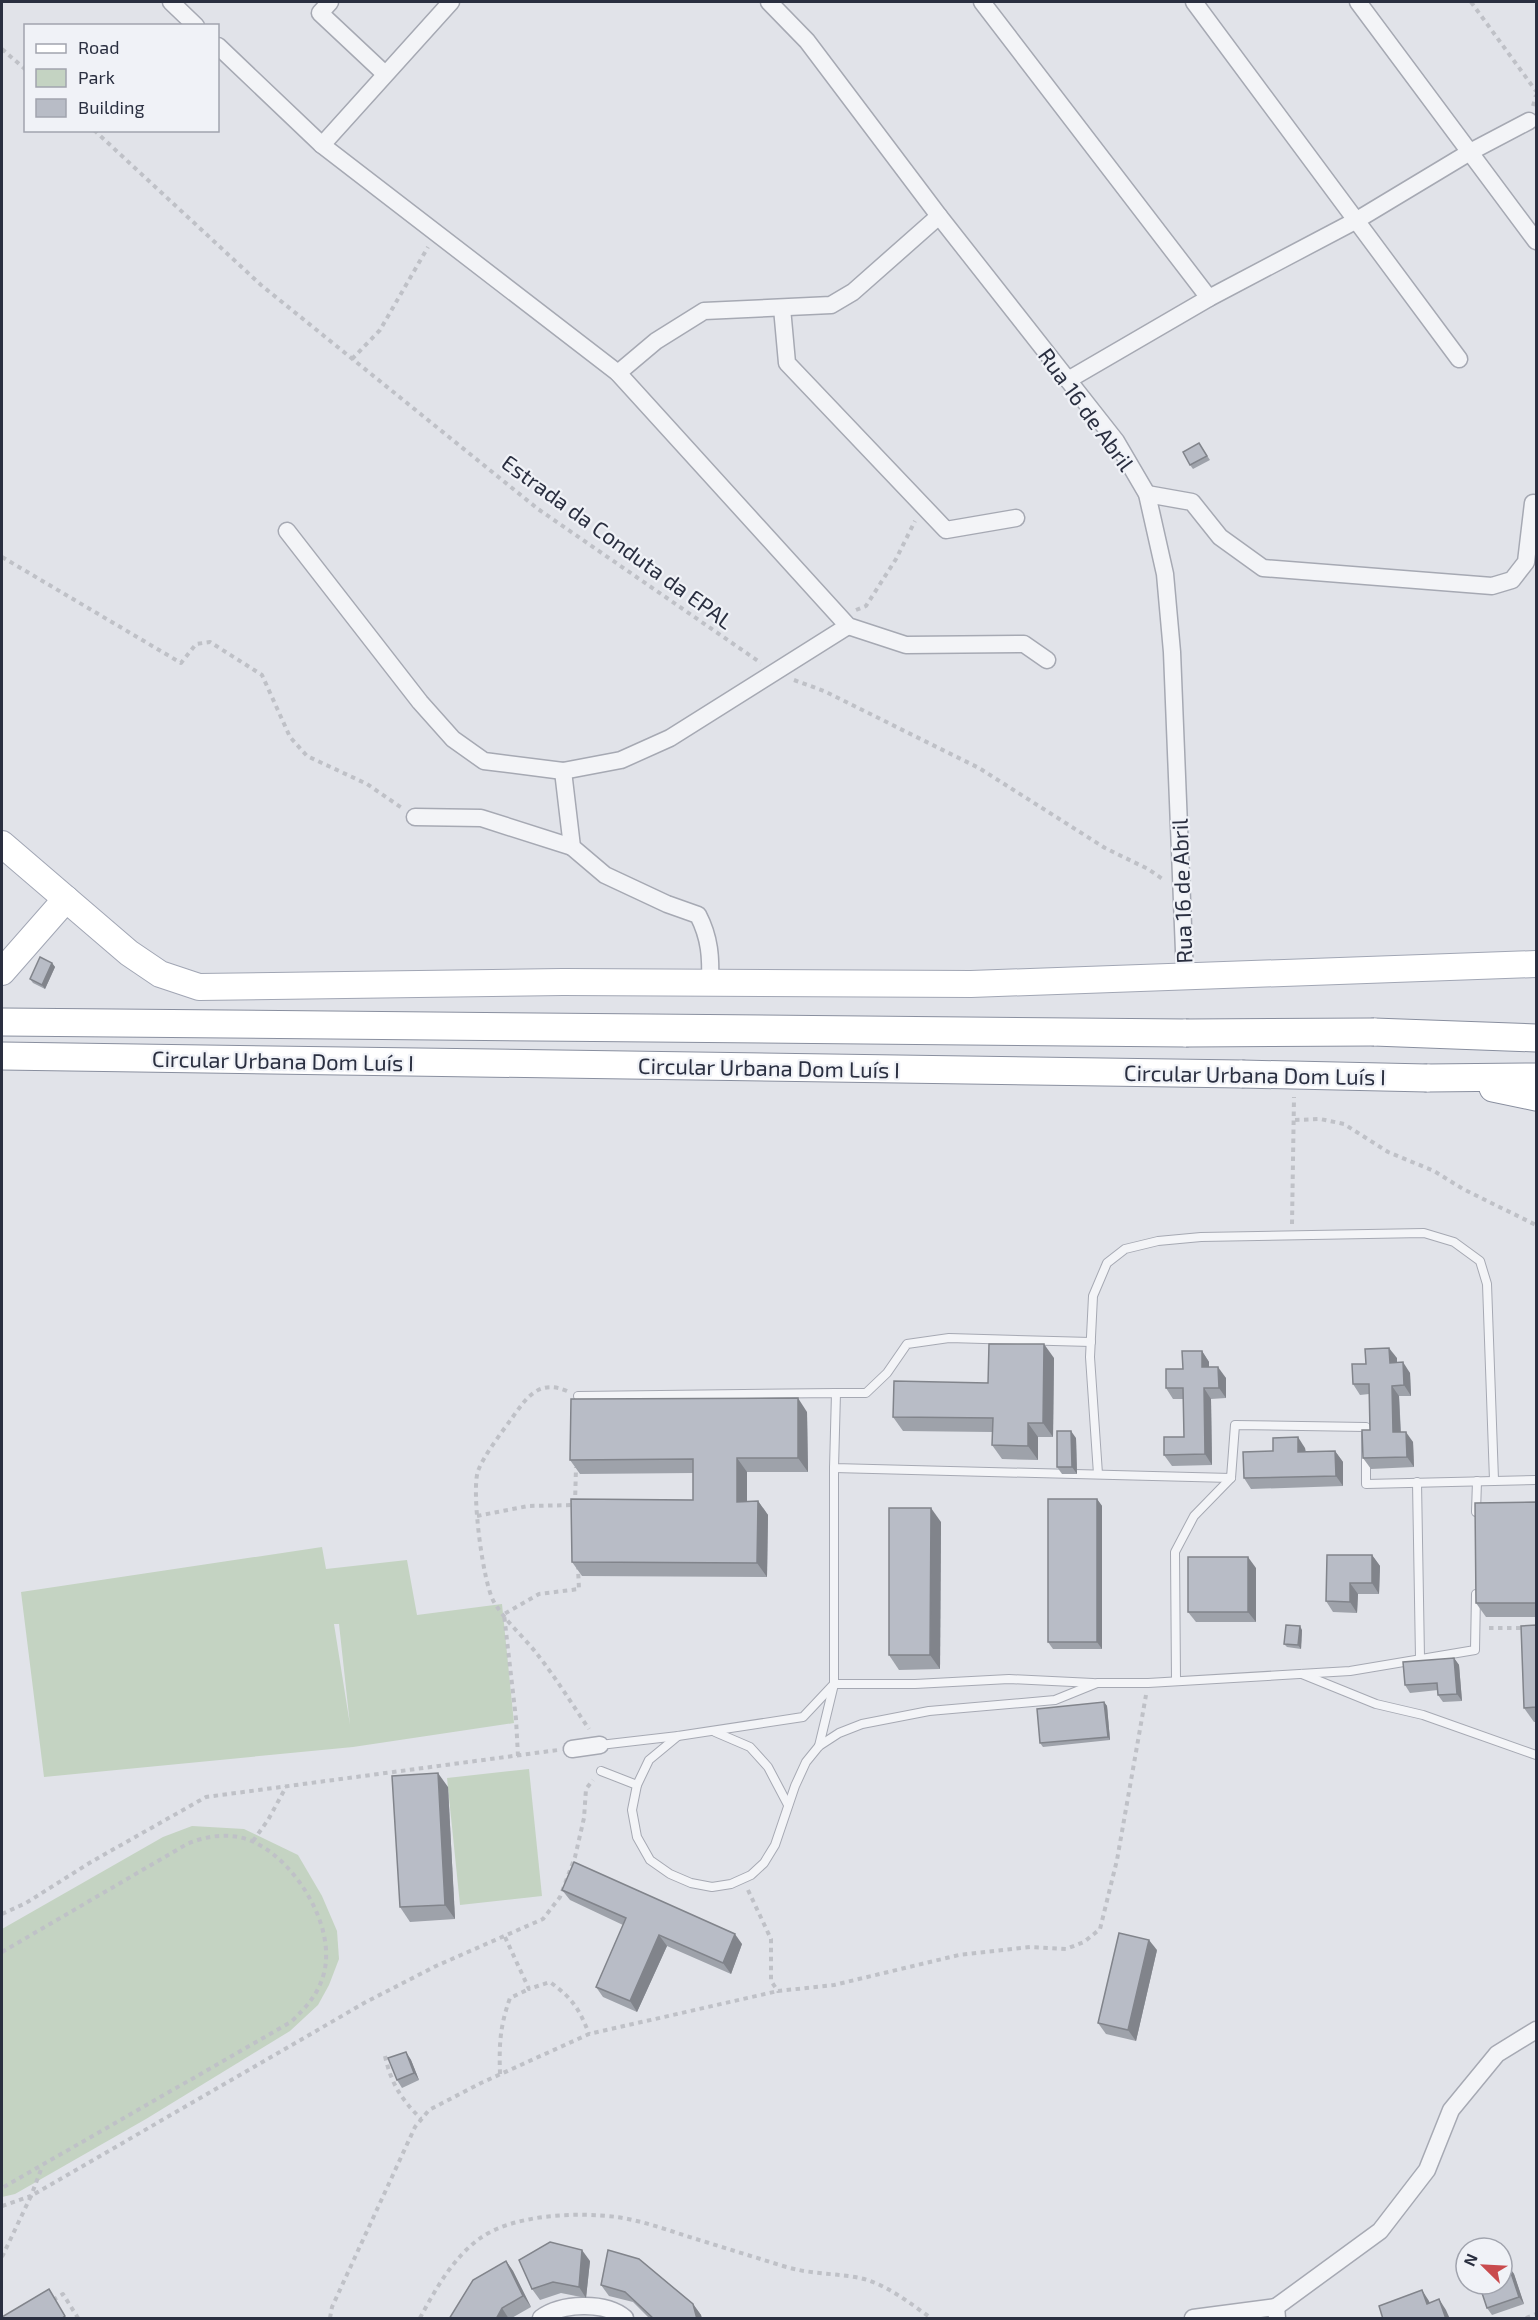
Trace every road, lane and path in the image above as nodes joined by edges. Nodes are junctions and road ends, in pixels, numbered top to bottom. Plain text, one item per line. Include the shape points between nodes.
1 (171, 2) edge
2 (330, 2) edge
3 (451, 2) edge
4 (770, 2) edge
5 (982, 2) edge
6 (1194, 2) edge
7 (1358, 2) edge
8 (1471, 2) edge
9 (194, 24) edge
10 (219, 47) edge
11 (2, 48) edge
12 (24, 68) edge
13 (385, 74) junction
14 (1536, 91) edge
15 (1529, 121) dead end
16 (96, 132) edge
17 (322, 145) junction
18 (1470, 152) junction
19 (939, 216) junction
20 (1357, 220) junction
21 (436, 233) junction
22 (1536, 241) edge
23 (1209, 298) junction
24 (782, 308) junction
25 (352, 359) junction
26 (1459, 359) dead end
27 (618, 373) junction
28 (1068, 380) junction
29 (1147, 494) junction
30 (1533, 503) dead end
31 (922, 504) junction
32 (1016, 518) dead end
33 (287, 531) dead end
34 (2, 557) edge
35 (827, 603) junction
36 (848, 626) junction
37 (1047, 660) dead end
38 (776, 670) junction
39 (563, 771) junction
40 (415, 817) joint
41 (2, 844) edge
42 (572, 847) junction
43 (1182, 890) junction
44 (66, 899) junction
45 (1536, 964) edge
46 (3, 971) edge
47 (1185, 976) junction
48 (710, 983) junction
49 (2, 1022) edge
50 (1535, 1038) edge
51 (2, 1056) edge
52 (1536, 1077) edge
53 (1436, 1078) junction
54 (1536, 1097) edge
55 (1536, 1226) edge
56 (1292, 1234) junction
57 (1091, 1342) junction
58 (836, 1393) junction
59 (578, 1396) joint
60 (576, 1464) edge
61 (834, 1468) junction
62 (1098, 1474) junction
63 (1231, 1478) junction
64 (1477, 1480) junction
65 (1494, 1480) junction
66 (1536, 1480) edge
67 (1417, 1482) junction
68 (575, 1505) junction
69 (477, 1516) junction
70 (576, 1516) edge
71 (1476, 1517) edge
72 (577, 1558) edge
73 (1477, 1582) edge
74 (504, 1614) junction
75 (1476, 1628) junction
76 (1536, 1628) edge
77 (1420, 1658) junction
78 (1299, 1673) junction
79 (1176, 1680) junction
80 (1097, 1683) junction
81 (1148, 1683) junction
82 (834, 1684) junction
83 (714, 1731) junction
84 (678, 1736) junction
85 (600, 1745) junction
86 (819, 1746) junction
87 (572, 1749) joint
88 (1536, 1755) edge
89 (518, 1756) junction
90 (601, 1770) joint
91 (636, 1785) junction
92 (286, 1787) junction
93 (788, 1805) junction
94 (253, 1841) junction
95 (742, 1879) junction
96 (2, 1914) edge
97 (505, 1937) junction
98 (2, 1953) edge
99 (529, 1989) junction
100 (778, 1991) junction
101 (1536, 2030) edge
102 (589, 2034) junction
103 (385, 2056) dead end
104 (500, 2074) junction
105 (421, 2119) junction
106 (43, 2165) junction
107 (2, 2188) edge
108 (31, 2196) junction
109 (2, 2206) edge
110 (2, 2257) edge
111 (47, 2304) edge
112 (1277, 2313) edge
113 (1536, 2314) edge
114 (78, 2319) edge
115 (330, 2319) edge
116 (420, 2319) edge
117 (541, 2319) edge
118 (625, 2319) edge
119 (931, 2319) edge
120 (1193, 2319) edge
121 (1526, 2319) edge

1 - 9 street
2 - 13 street via 320,13
3 - 13 street
4 - 19 street, Rua 16 de Abril via 807,41
5 - 23 street
6 - 20 street
7 - 18 street
8 - 14 path
10 - 17 street
11 - 12 path
13 - 17 street
15 - 18 street
16 - 25 path, Estrada da Conduta da EPAL via 261,285
17 - 21 street
18 - 20 street
18 - 22 street
19 - 24 street via 853,292 831,305
19 - 28 street, Rua 16 de Abril
20 - 23 street
20 - 26 street
21 - 25 path via 380,330
21 - 27 street
23 - 28 street
24 - 27 street via 704,311 656,341
24 - 31 street via 786,363
25 - 38 path, Estrada da Conduta da EPAL via 538,509
27 - 35 street
28 - 29 street, Rua 16 de Abril via 1116,441
29 - 30 street via 1192,502 1220,537 1263,568 1492,586 1512,580 1526,562
29 - 43 street, Rua 16 de Abril via 1165,574 1172,652
31 - 32 street via 946,530
31 - 35 path via 914,526 866,606 851,612
33 - 39 street via 453,739 484,760
34 - 40 path via 181,663 196,644 210,642 253,669 262,675 290,737 306,756 366,784
35 - 36 street
36 - 37 street via 906,645 1024,644
36 - 38 street
38 - 39 street via 670,738 621,760
38 - 43 path, Estrada da Conduta da EPAL via 978,768 1105,848
39 - 42 street
40 - 42 street via 481,818
41 - 44 main road
42 - 48 street via 605,875 698,915 711,955
43 - 47 street, Rua 16 de Abril
44 - 46 main road
44 - 48 main road via 160,974 199,987
45 - 47 main road
47 - 48 main road via 971,984
49 - 50 highway, Circular Urbana Dom Luís I, bridge via 1374,1032
51 - 53 highway, Circular Urbana Dom Luís I, bridge
52 - 53 highway, Circular Urbana Dom Luís I
53 - 54 highway
55 - 56 path via 1434,1171 1388,1152 1344,1124 1320,1119 1295,1120
56 - 57 lane via 1169,1240 1125,1249 1107,1263 1093,1296
56 - 65 lane via 1424,1233 1454,1242 1480,1261 1487,1284
57 - 58 lane via 949,1338 907,1344 867,1393
57 - 62 lane
58 - 59 lane
58 - 61 lane
59 - 69 path via 547,1386 534,1391 522,1404 478,1472
60 - 68 path
61 - 62 lane
61 - 82 lane
62 - 63 lane
63 - 67 lane via 1235,1425 1366,1427 1366,1484
63 - 79 lane via 1194,1516 1175,1552
64 - 65 lane
64 - 67 lane
64 - 71 lane
65 - 66 lane
67 - 77 lane
68 - 69 path via 528,1506
68 - 70 path
69 - 74 path via 493,1601
72 - 74 path via 579,1589 539,1594
73 - 75 lane
74 - 85 path
74 - 89 path
75 - 76 path
75 - 77 lane via 1475,1650
77 - 78 lane via 1350,1671
78 - 79 lane
78 - 88 lane via 1376,1704 1423,1715
79 - 81 lane
80 - 81 lane
80 - 82 lane via 1009,1679
80 - 86 lane via 1055,1700 929,1712 862,1724
81 - 100 path via 1117,1860 1100,1929 1084,1942 1066,1949 1030,1947 959,1955 834,1985
82 - 83 lane via 803,1717
82 - 86 lane
83 - 84 lane
83 - 93 lane via 750,1748 768,1767
84 - 85 lane
84 - 91 lane via 649,1760
85 - 87 street
86 - 93 lane via 806,1762
87 - 89 path
89 - 92 path
90 - 91 lane
90 - 97 path via 586,1789 584,1818 560,1897 543,1919
91 - 95 lane via 632,1810 637,1837 650,1860 691,1883 712,1887
92 - 94 path
92 - 96 path via 206,1797
93 - 95 lane via 770,1854 751,1875
94 - 98 path via 207,1836 187,1844
94 - 106 path via 278,1858 304,1888 319,1916 326,1945 324,1972 312,2001 291,2022
95 - 100 path via 771,1939 771,1981
97 - 99 path
97 - 108 path via 366,2002
99 - 102 path via 550,1982 568,1995
99 - 104 path via 510,1998 501,2021
100 - 102 path
101 - 112 street via 1497,2054 1451,2110 1426,2170 1380,2231
102 - 104 path
103 - 105 path via 389,2076 405,2104
104 - 105 path via 429,2110
105 - 115 path via 336,2297
106 - 107 path
106 - 108 path
108 - 109 path
108 - 110 path
111 - 114 path via 63,2294
112 - 120 street
113 - 121 path
116 - 119 path via 458,2257 481,2237 545,2216 584,2216 617,2217 794,2269 856,2277 893,2291
117 - 118 street via 551,2311 589,2305

